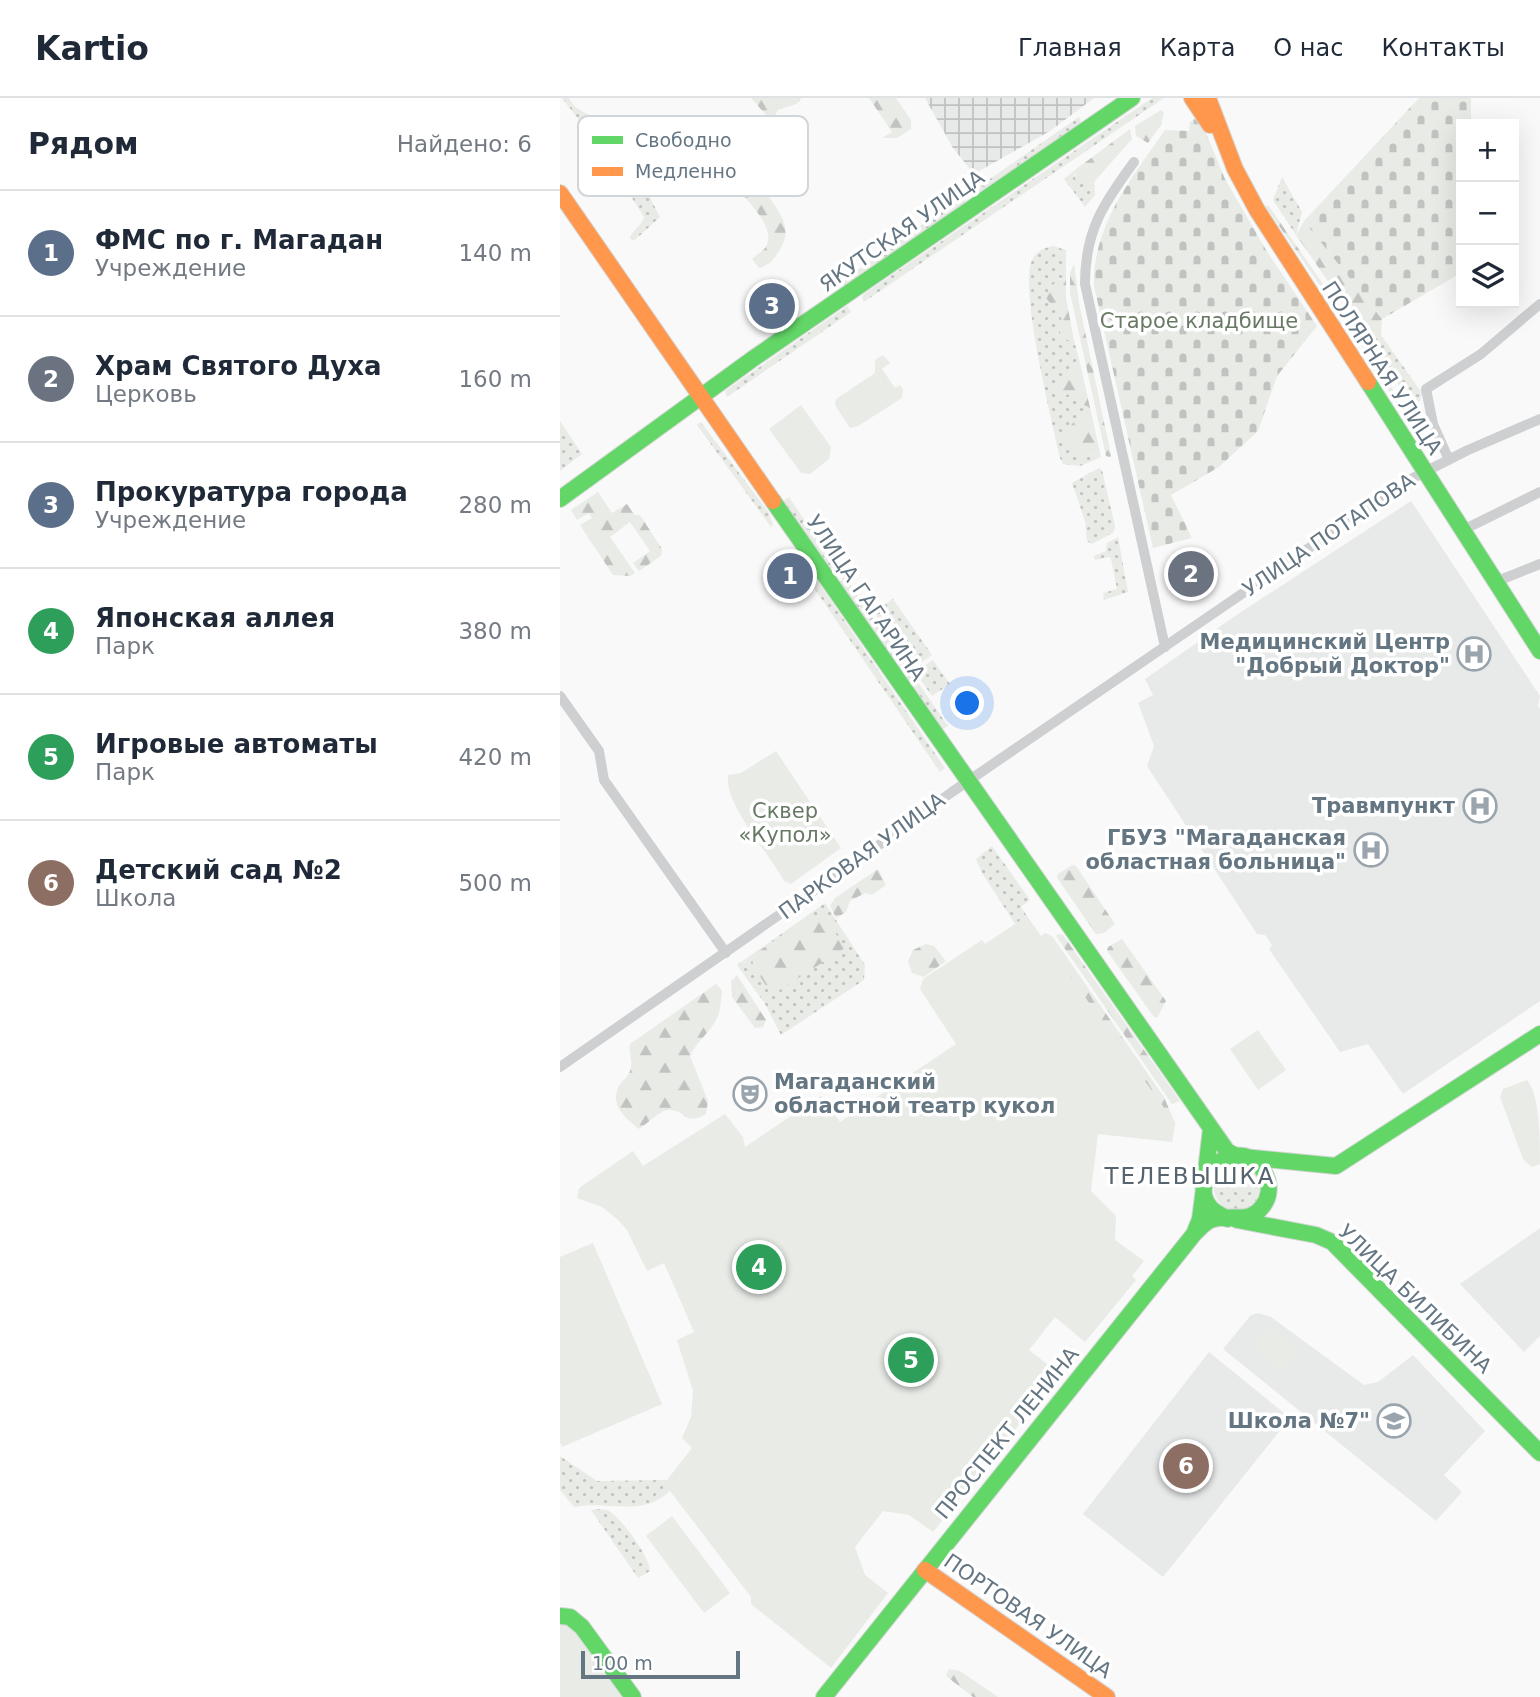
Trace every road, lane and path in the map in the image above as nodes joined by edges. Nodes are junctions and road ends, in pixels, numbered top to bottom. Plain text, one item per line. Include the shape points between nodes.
1 (1132, 98) edge
2 (1192, 98) edge
3 (1208, 98) edge
4 (1226, 148) junction
5 (1134, 162) dead end
6 (560, 193) edge
7 (1540, 304) edge
8 (701, 396) junction
9 (1540, 419) edge
10 (1449, 460) junction
11 (1423, 471) junction
12 (1540, 492) edge
13 (560, 499) edge
14 (1461, 531) junction
15 (1540, 564) edge
16 (1494, 582) junction
17 (1165, 647) junction
18 (1540, 651) edge
19 (560, 696) edge
20 (969, 781) junction
21 (726, 953) junction
22 (1540, 1034) edge
23 (560, 1068) edge
24 (1211, 1128) junction
25 (1240, 1156) junction
26 (1301, 1163) junction
27 (1205, 1184) junction
28 (1268, 1192) junction
29 (1233, 1219) junction
30 (1292, 1230) junction
31 (1194, 1234) junction
32 (1540, 1453) edge
33 (925, 1570) junction
34 (561, 1615) edge
35 (633, 1697) edge
36 (824, 1697) edge
37 (1107, 1697) edge

1 - 8 main road, ЯКУТСКАЯ УЛИЦА
2 - 4 main road
3 - 4 main road, ПОЛЯРНАЯ УЛИЦА
4 - 11 main road, ПОЛЯРНАЯ УЛИЦА via 1271,234
5 - 17 street via 1088,242 1085,284
6 - 8 main road, УЛИЦА ГАГАРИНА
7 - 10 street via 1481,354 1426,389 1433,424
8 - 13 main road, ЯКУТСКАЯ УЛИЦА
8 - 20 main road, УЛИЦА ГАГАРИНА
9 - 10 street, УЛИЦА ПОТАПОВА
10 - 11 street, УЛИЦА ПОТАПОВА
11 - 14 main road, ПОЛЯРНАЯ УЛИЦА
11 - 17 street, УЛИЦА ПОТАПОВА
12 - 14 street
14 - 16 main road, ПОЛЯРНАЯ УЛИЦА
15 - 16 street
16 - 18 main road, ПОЛЯРНАЯ УЛИЦА
17 - 20 street, ПАРКОВАЯ УЛИЦА
19 - 21 street via 598,751 604,780
20 - 21 street, ПАРКОВАЯ УЛИЦА
20 - 24 main road, УЛИЦА ГАГАРИНА
21 - 23 street, ПАРКОВАЯ УЛИЦА
22 - 26 main road via 1342,1163 1331,1167
24 - 25 main road, УЛИЦА ГАГАРИНА via 1227,1151
24 - 27 main road
25 - 26 main road
25 - 27 main road via 1217,1162
25 - 28 main road via 1262,1168
26 - 28 main road via 1281,1172
27 - 29 main road via 1212,1209
27 - 31 main road, ПРОСПЕКТ ЛЕНИНА
28 - 29 main road via 1255,1214
28 - 30 main road via 1274,1219
29 - 30 main road, УЛИЦА БИЛИБИНА
29 - 31 main road via 1212,1220
30 - 32 main road, УЛИЦА БИЛИБИНА via 1322,1237 1336,1246
31 - 33 main road, ПРОСПЕКТ ЛЕНИНА
33 - 36 main road, ПРОСПЕКТ ЛЕНИНА
33 - 37 main road, ПОРТОВАЯ УЛИЦА
34 - 35 main road via 582,1627

